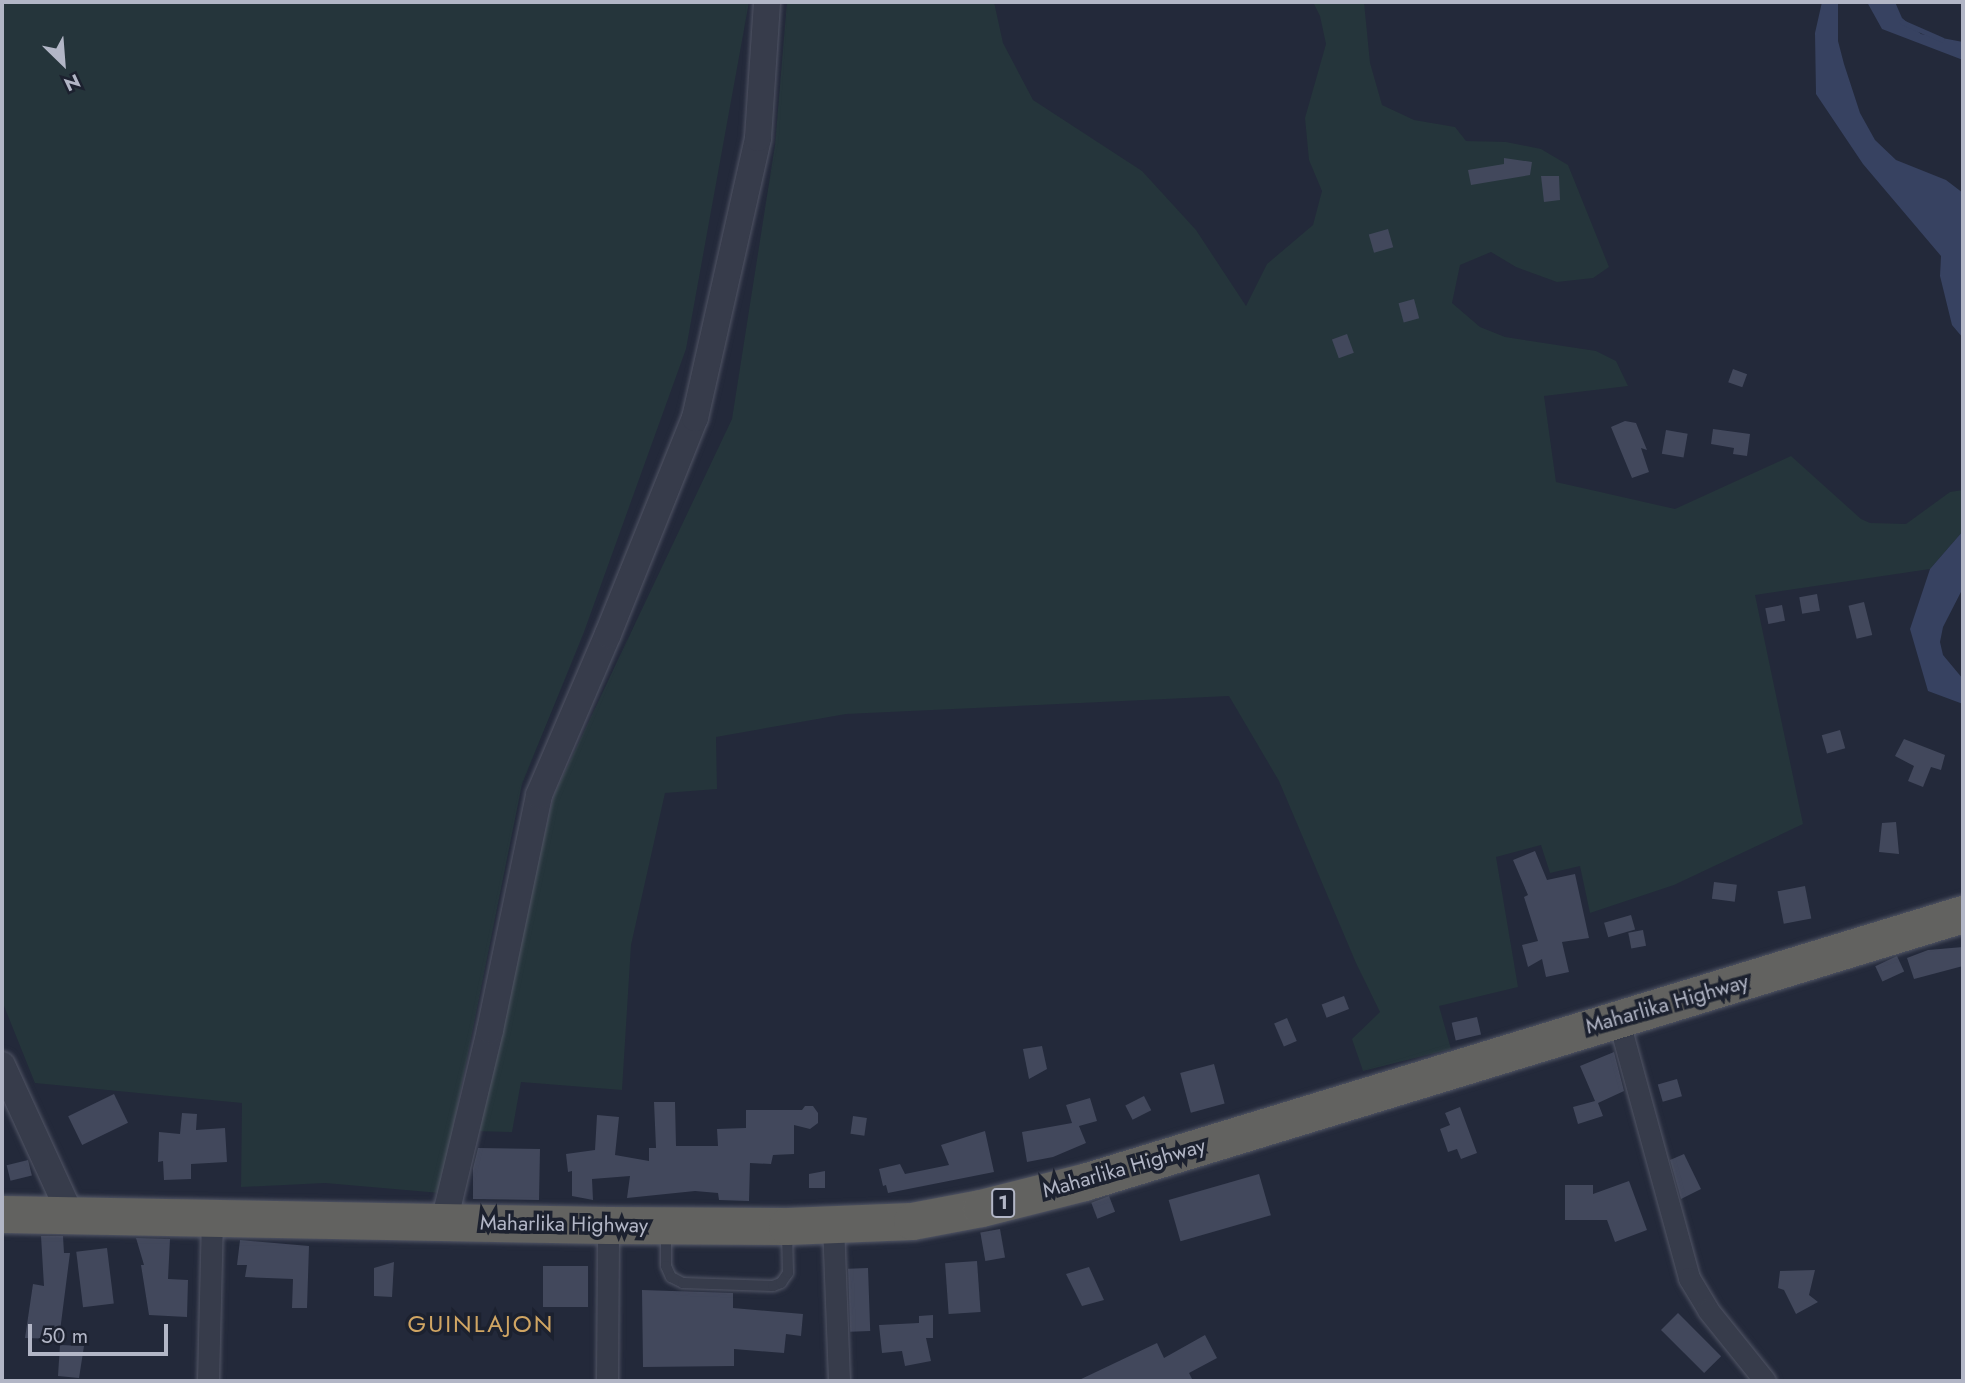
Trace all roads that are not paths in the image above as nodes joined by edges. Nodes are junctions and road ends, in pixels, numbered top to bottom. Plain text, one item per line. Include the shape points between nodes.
1 (767, 2) edge
2 (1963, 914) edge
3 (1618, 1018) junction
4 (2, 1065) edge
5 (2, 1214) edge
6 (71, 1216) junction
7 (212, 1218) junction
8 (444, 1222) junction
9 (833, 1224) junction
10 (608, 1225) junction
11 (666, 1225) junction
12 (787, 1226) junction
13 (208, 1381) edge
14 (607, 1381) edge
15 (839, 1381) edge
16 (1765, 1381) edge

1 - 8 street via 758,138 695,418 538,795
2 - 3 highway, Maharlika Highway / 1
3 - 9 highway, Maharlika Highway / 1 via 1084,1182 981,1209 912,1221
3 - 16 street via 1689,1278 1708,1310
4 - 6 street
5 - 6 highway, Maharlika Highway / 1
6 - 7 highway, Maharlika Highway / 1
7 - 8 highway, Maharlika Highway / 1
7 - 13 street
8 - 10 highway, Maharlika Highway / 1
9 - 12 highway, Maharlika Highway / 1
9 - 15 street
10 - 11 highway, Maharlika Highway / 1
10 - 14 street
11 - 12 highway, Maharlika Highway / 1
11 - 12 lane via 666,1266 671,1278 683,1283 774,1286 788,1272

